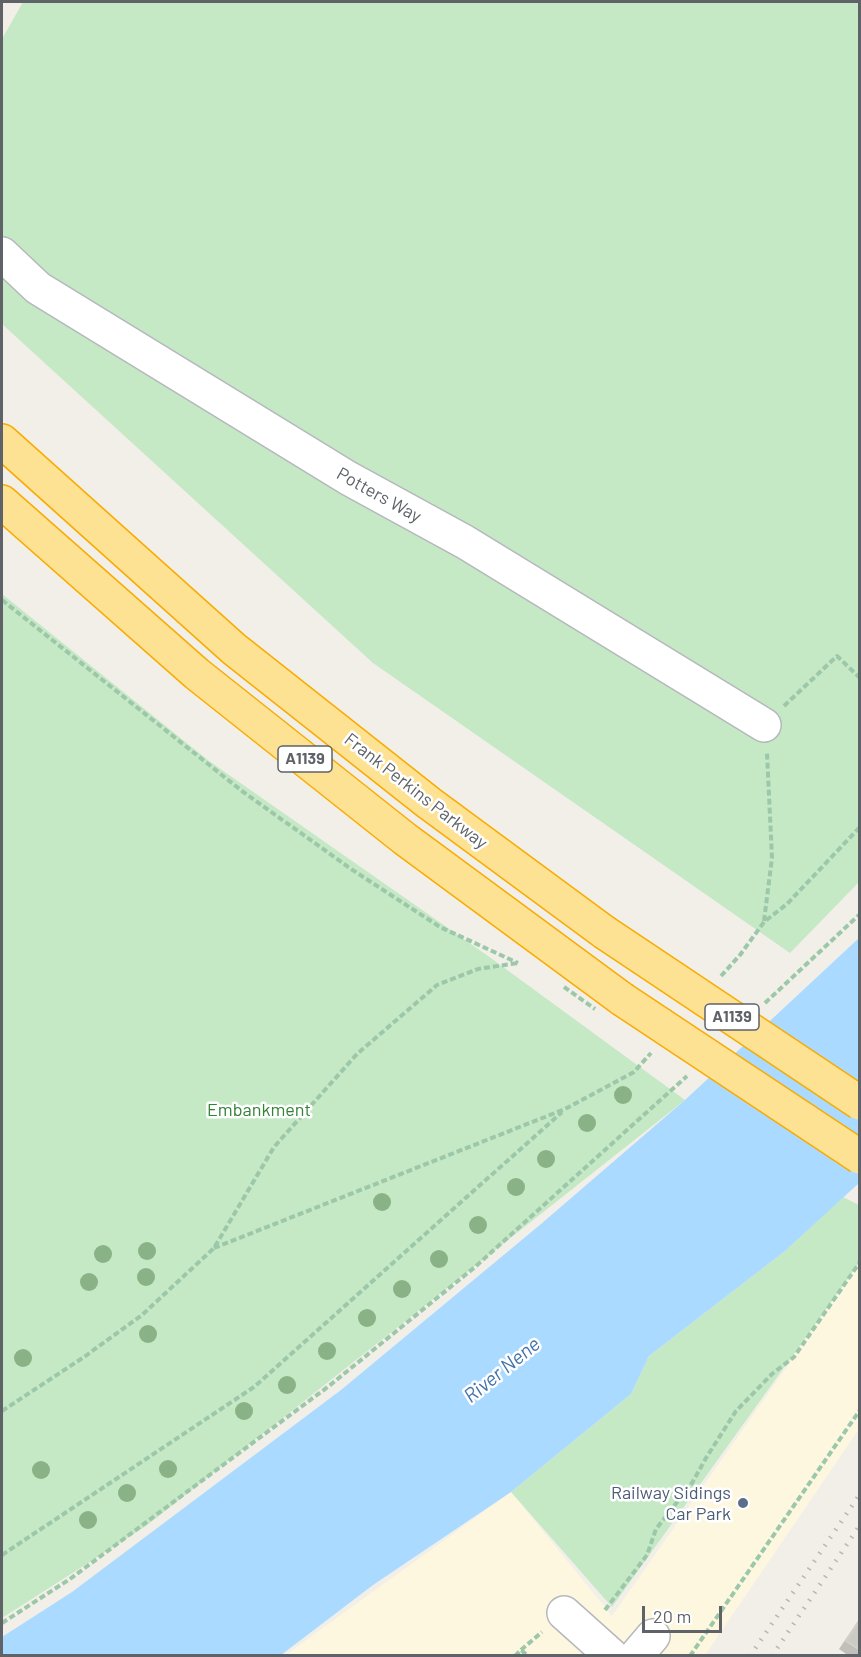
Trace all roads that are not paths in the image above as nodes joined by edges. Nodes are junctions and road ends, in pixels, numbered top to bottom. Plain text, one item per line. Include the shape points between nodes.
1 (2, 254) edge
2 (2, 441) edge
3 (2, 502) edge
4 (764, 725) road end
5 (860, 1103) edge
6 (860, 1157) edge
7 (564, 1613) dead end
8 (612, 1656) edge

1 - 4 street, Potters Way via 48,295
2 - 5 highway, Frank Perkins Parkway / A1139, bridge via 234,650 429,803 603,932
3 - 6 highway, A1139, bridge via 197,674 405,839 622,999
7 - 8 street

